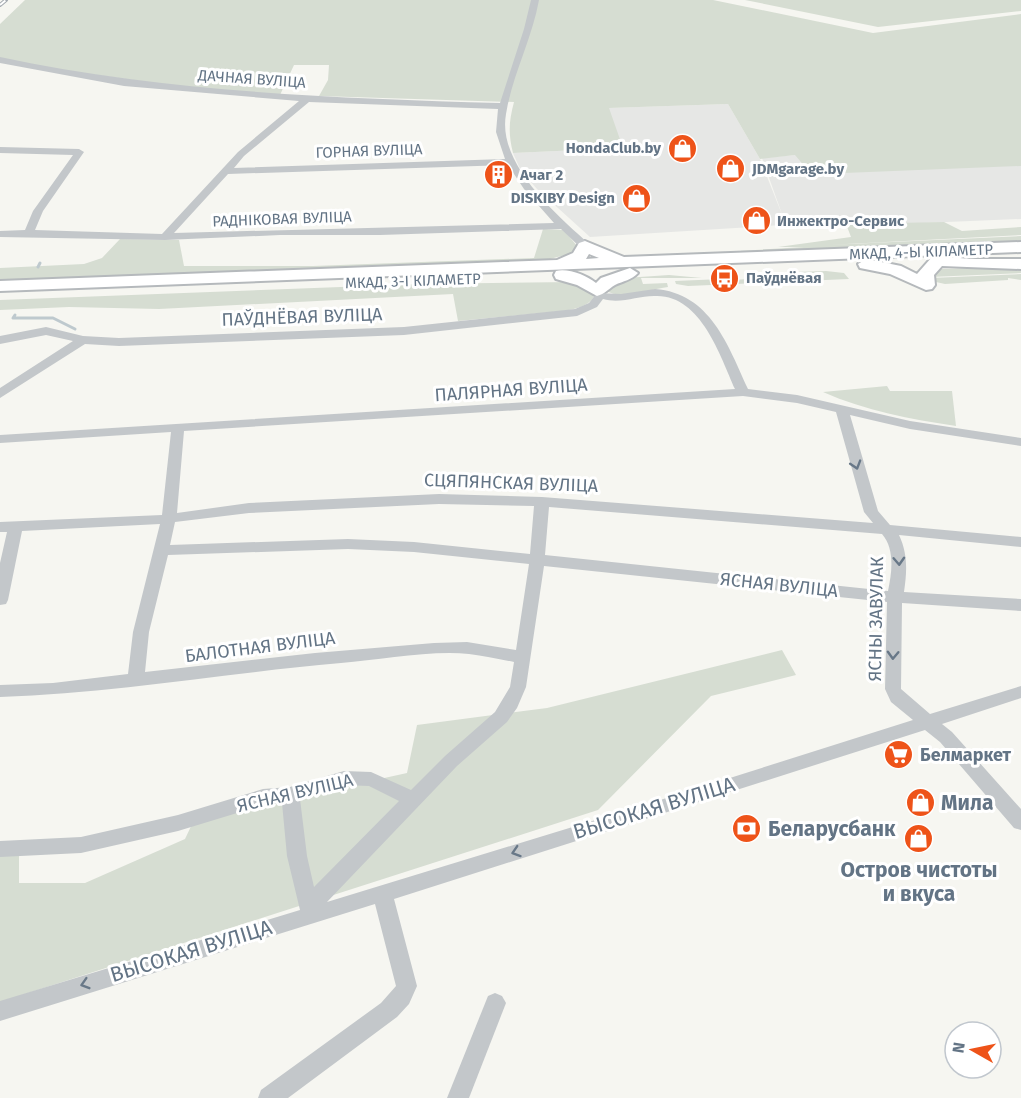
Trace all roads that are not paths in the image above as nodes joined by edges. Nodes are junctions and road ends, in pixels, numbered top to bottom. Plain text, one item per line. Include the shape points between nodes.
1 (535, 0) edge
2 (0, 60) edge
3 (307, 99) junction
4 (504, 106) junction
5 (0, 150) edge
6 (510, 162) junction
7 (228, 171) junction
8 (564, 226) junction
9 (29, 233) junction
10 (0, 234) edge
11 (165, 237) junction
12 (585, 246) junction
13 (1021, 247) edge
14 (1021, 257) edge
15 (823, 261) junction
16 (938, 261) junction
17 (866, 264) junction
18 (1021, 264) edge
19 (632, 268) junction
20 (556, 271) junction
21 (0, 286) edge
22 (599, 293) junction
23 (0, 296) edge
24 (0, 340) edge
25 (83, 340) junction
26 (743, 392) junction
27 (0, 394) edge
28 (841, 408) junction
29 (178, 428) junction
30 (0, 439) edge
31 (1021, 442) edge
32 (542, 502) junction
33 (169, 519) junction
34 (7, 527) edge
35 (885, 528) junction
36 (1021, 542) edge
37 (162, 550) junction
38 (537, 560) junction
39 (895, 597) junction
40 (0, 600) edge
41 (1021, 605) edge
42 (523, 657) junction
43 (136, 681) junction
44 (0, 691) edge
45 (1021, 692) edge
46 (926, 723) junction
47 (290, 795) junction
48 (414, 800) junction
49 (1021, 822) edge
50 (0, 849) edge
51 (382, 892) junction
52 (311, 914) junction
53 (495, 1003) dead end
54 (0, 1011) edge
55 (269, 1098) edge
56 (458, 1098) edge

1 - 4 street
2 - 3 street, ДАЧНАЯ ВУЛІЦА via 70,75
3 - 4 street, ДАЧНАЯ ВУЛІЦА
3 - 7 street via 241,154
4 - 6 street via 500,135
5 - 9 street via 79,152 68,173 32,218
6 - 7 street, ГОРНАЯ ВУЛІЦА
6 - 8 street
7 - 11 street
8 - 11 street, РАДНІКОВАЯ ВУЛІЦА
8 - 12 street
9 - 10 street, РАДНІКОВАЯ ВУЛІЦА
9 - 11 street, РАДНІКОВАЯ ВУЛІЦА
12 - 19 highway
12 - 20 highway via 582,255
13 - 15 highway, МКАД, 4-Ы КІЛАМЕТР
14 - 16 highway, МКАД, 4-Ы КІЛАМЕТР
15 - 17 highway, МКАД, 4-Ы КІЛАМЕТР
15 - 19 highway, МКАД, 3-І КІЛАМЕТР
16 - 17 highway, МКАД, 4-Ы КІЛАМЕТР
16 - 17 highway via 925,274 926,285 895,270
16 - 18 highway
19 - 20 highway, МКАД, 3-І КІЛАМЕТР
19 - 22 highway via 607,282
20 - 21 highway, МКАД, 3-І КІЛАМЕТР
20 - 22 highway via 583,281
20 - 23 highway, МКАД, 3-І КІЛАМЕТР
22 - 25 street, ПАЎДНЁВАЯ ВУЛІЦА via 593,305 577,312 431,329 119,342
22 - 26 street via 618,298 671,291 685,300 707,322
24 - 25 street, ПАЎДНЁВАЯ ВУЛІЦА via 46,331
25 - 27 street
26 - 28 street, ПАЛЯРНАЯ ВУЛІЦА
26 - 29 street, ПАЛЯРНАЯ ВУЛІЦА
28 - 31 street, ПАЛЯРНАЯ ВУЛІЦА via 910,425
28 -> 35 street, ЯСНЫ ЗАВУЛАК via 871,512
29 - 30 street, ПАЛЯРНАЯ ВУЛІЦА
29 - 33 street
32 - 33 street, СЦЯПЯНСКАЯ ВУЛІЦА via 393,500 223,510
32 - 35 street, СЦЯПЯНСКАЯ ВУЛІЦА
32 - 38 street
33 - 34 street, СЦЯПЯНСКАЯ ВУЛІЦА
33 - 37 street
34 - 40 street
35 - 36 street, СЦЯПЯНСКАЯ ВУЛІЦА
35 -> 39 street, ЯСНЫ ЗАВУЛАК via 898,550
37 - 38 street, ЯСНАЯ ВУЛІЦА via 414,546
37 - 43 street via 141,632
38 - 39 street, ЯСНАЯ ВУЛІЦА
38 - 42 street
39 - 41 street, ЯСНАЯ ВУЛІЦА
39 -> 46 street, ЯСНЫ ЗАВУЛАК via 893,689
42 - 43 street, БАЛОТНАЯ ВУЛІЦА via 467,648 434,649
42 - 48 street via 518,687 501,717
43 - 44 street, БАЛОТНАЯ ВУЛІЦА
45 - 46 street, ВЫСОКАЯ ВУЛІЦА
46 - 49 street, ЯСНЫ ЗАВУЛАК via 946,737
46 -> 51 street, ВЫСОКАЯ ВУЛІЦА
47 - 48 street, ЯСНАЯ ВУЛІЦА via 358,777
47 - 50 street, ЯСНАЯ ВУЛІЦА via 263,797 178,823 81,845
47 - 52 street via 297,856
48 - 52 street via 321,894
51 - 52 street, ВЫСОКАЯ ВУЛІЦА
51 - 55 street via 407,986 402,998
52 -> 54 street, ВЫСОКАЯ ВУЛІЦА
53 - 56 street

